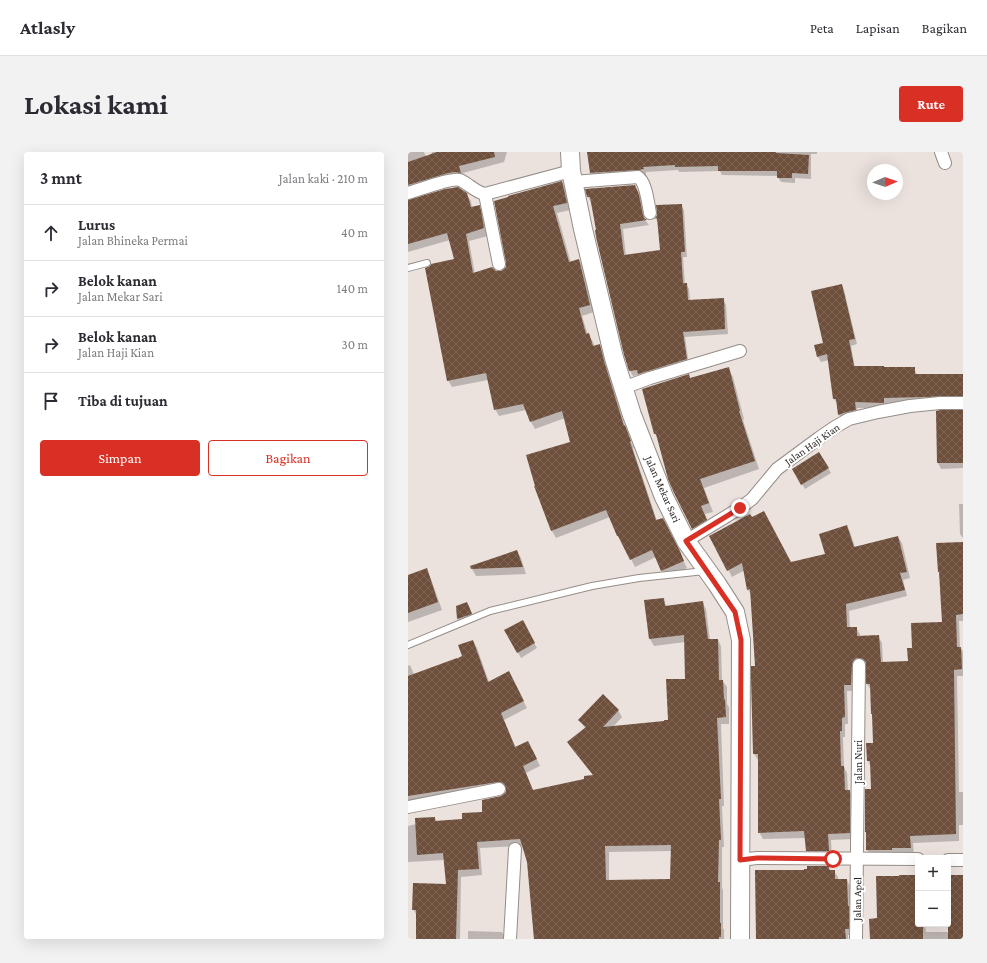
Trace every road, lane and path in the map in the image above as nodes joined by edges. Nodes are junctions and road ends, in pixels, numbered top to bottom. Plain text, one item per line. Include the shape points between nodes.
1 (570, 152) edge
2 (572, 176) junction
3 (408, 193) edge
4 (485, 194) junction
5 (650, 213) dead end
6 (427, 263) dead end
7 (499, 264) dead end
8 (408, 268) edge
9 (740, 351) dead end
10 (623, 388) junction
11 (963, 403) edge
12 (686, 541) junction
13 (707, 571) junction
14 (408, 645) edge
15 (859, 665) dead end
16 (499, 789) dead end
17 (408, 807) edge
18 (515, 850) dead end
19 (857, 859) junction
20 (915, 859) edge
21 (740, 860) junction
22 (951, 860) edge
23 (963, 860) edge
24 (510, 939) edge
25 (740, 939) edge
26 (856, 939) edge

1 - 2 main road, Jalan Mekar Sari
2 - 4 street
2 - 5 street via 638,177 643,184
2 - 10 main road, Jalan Mekar Sari
3 - 4 street via 450,180 458,180
4 - 7 street
6 - 8 lane
9 - 10 street
10 - 12 main road, Jalan Mekar Sari via 664,497
11 - 12 street, Jalan Haji Kian via 910,406 849,419 824,434 778,470 752,499 740,508
12 - 13 main road, Jalan Mekar Sari
13 - 14 lane via 592,586 490,611
13 - 21 main road, Jalan Mekar Sari via 735,612 741,640
15 - 19 street, Jalan Nuri
16 - 17 street
18 - 24 street
19 - 20 street
19 - 21 street
19 - 26 street, Jalan Apel
21 - 25 main road, Jalan Mekar Sari
22 - 23 street

